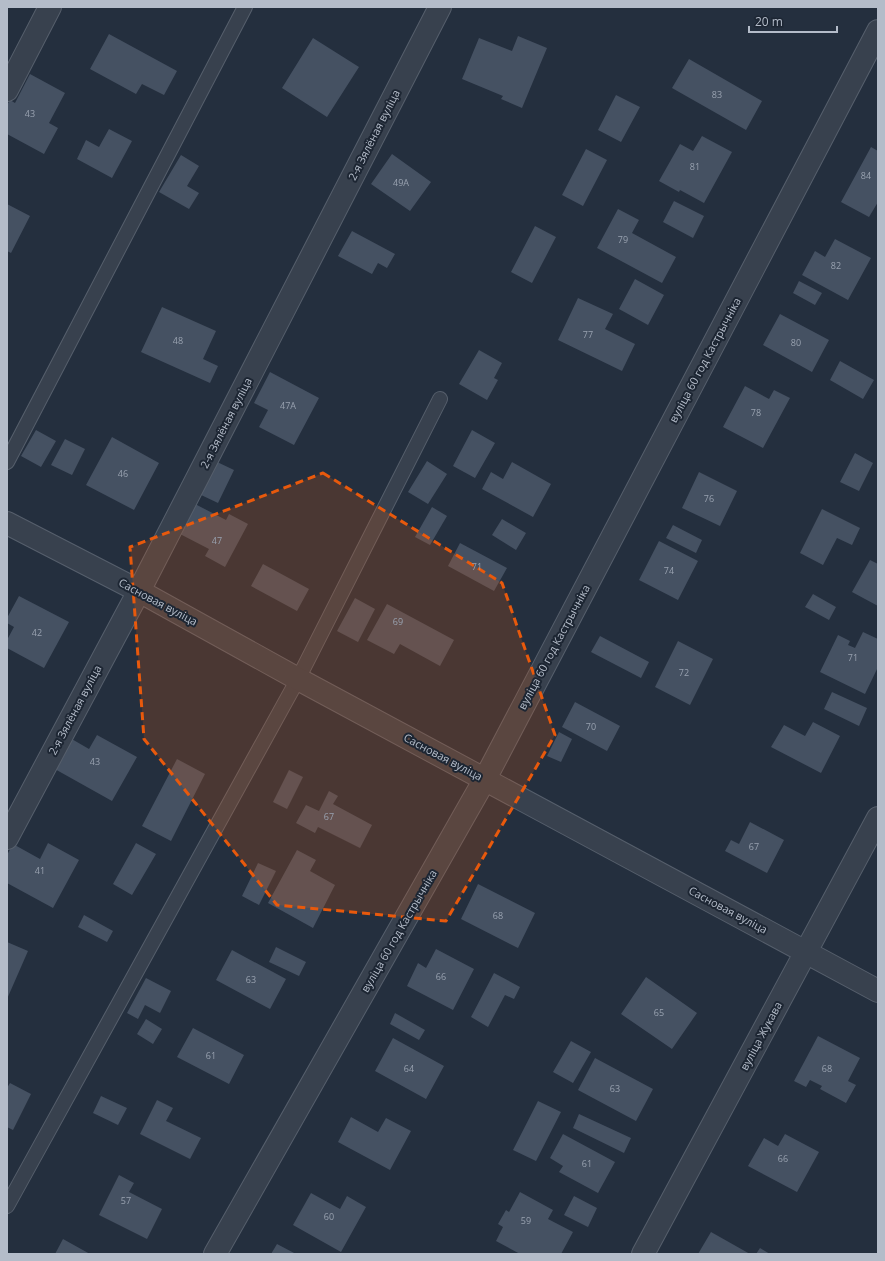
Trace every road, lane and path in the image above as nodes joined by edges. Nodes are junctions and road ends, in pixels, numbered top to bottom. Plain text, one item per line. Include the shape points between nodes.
1 (50, 7) edge
2 (245, 7) edge
3 (440, 7) edge
4 (878, 31) edge
5 (7, 90) edge
6 (440, 399) dead end
7 (7, 462) edge
8 (7, 523) edge
9 (140, 591) junction
10 (298, 679) junction
11 (485, 779) junction
12 (878, 818) edge
13 (7, 838) edge
14 (806, 952) junction
15 (878, 991) edge
16 (7, 1206) edge
17 (215, 1254) edge
18 (643, 1254) edge

1 - 5 street
2 - 7 lane
3 - 9 street, 2-я Зялёная вуліца
4 - 11 street, вуліца 60 год Кастрычніка
6 - 10 lane
8 - 9 street, Сасновая вуліца
9 - 10 street, Сасновая вуліца
9 - 13 street, 2-я Зялёная вуліца
10 - 11 street, Сасновая вуліца
10 - 16 lane
11 - 14 street, Сасновая вуліца
11 - 17 street, вуліца 60 год Кастрычніка
12 - 14 street, вуліца Жукава
14 - 15 street, Сасновая вуліца
14 - 18 street, вуліца Жукава

